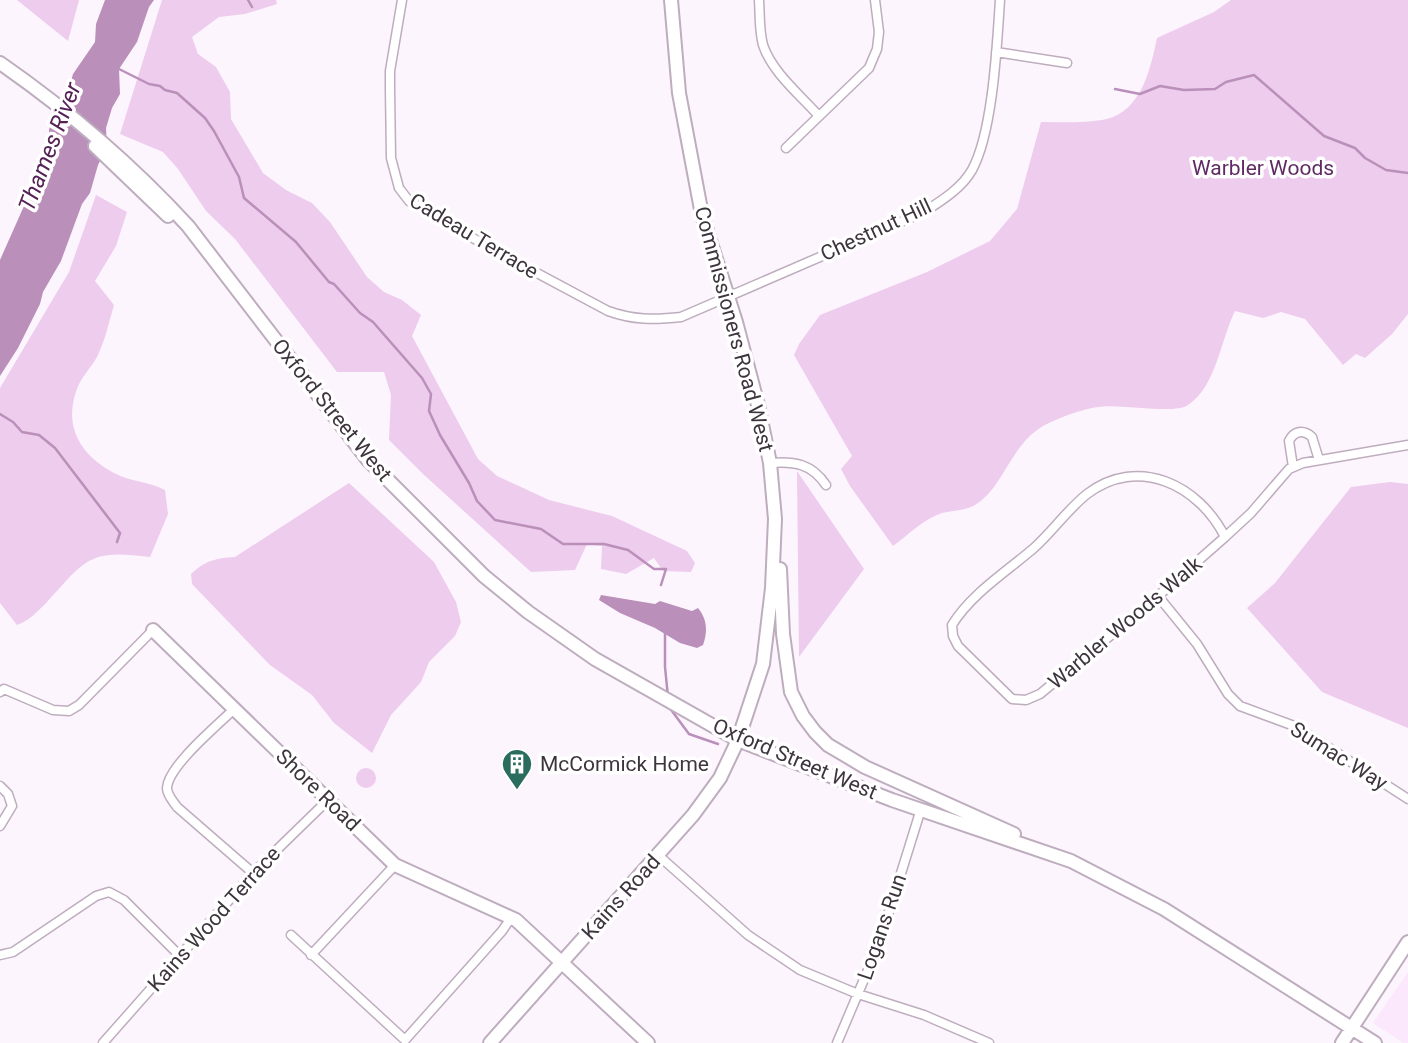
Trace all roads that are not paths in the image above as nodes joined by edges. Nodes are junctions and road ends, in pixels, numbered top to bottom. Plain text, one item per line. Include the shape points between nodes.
1 (402, 0) edge
2 (671, 0) edge
3 (759, 0) edge
4 (875, 0) edge
5 (1000, 0) edge
6 (996, 52) junction
7 (1067, 62) dead end
8 (0, 63) edge
9 (0, 74) edge
10 (818, 115) junction
11 (786, 148) dead end
12 (158, 200) junction
13 (728, 296) junction
14 (1408, 445) edge
15 (1319, 460) junction
16 (770, 463) junction
17 (1293, 467) junction
18 (826, 485) dead end
19 (775, 519) junction
20 (1225, 537) junction
21 (1158, 596) junction
22 (153, 630) joint
23 (0, 692) edge
24 (234, 709) junction
25 (737, 740) junction
26 (0, 786) edge
27 (329, 799) junction
28 (1408, 799) edge
29 (921, 809) junction
30 (0, 826) edge
31 (658, 855) junction
32 (1071, 861) junction
33 (395, 865) junction
34 (253, 873) junction
35 (511, 918) junction
36 (291, 936) dead end
37 (1408, 942) edge
38 (0, 955) edge
39 (311, 955) junction
40 (180, 956) junction
41 (562, 963) junction
42 (858, 995) junction
43 (1352, 1028) junction
44 (103, 1043) edge
45 (490, 1043) edge
46 (648, 1043) edge
47 (837, 1043) edge
48 (989, 1043) edge
49 (1342, 1043) edge
50 (1375, 1043) edge

1 - 13 street, Cadeau Terrace via 390,71 390,130 394,174 409,201 625,317 681,317
2 - 13 main road, Commissioners Road West via 679,93 702,215
3 - 10 street via 763,45 771,63
4 - 10 street via 880,32 869,68
5 - 6 street, Chestnut Hill
6 - 7 street
6 - 13 street, Chestnut Hill via 984,139 972,171 949,195 924,212
8 - 12 main road, Oxford Street West via 87,129
9 - 12 main road, Oxford Street West
10 - 11 street
12 - 25 main road, Oxford Street West via 217,263 368,460 484,576 595,659
13 - 16 main road, Commissioners Road West
14 - 15 street
15 - 17 street
15 - 17 street via 1312,437 1296,433 1289,442
16 - 18 street via 807,465
16 - 19 main road, Commissioners Road West
17 - 20 street, Warbler Woods Walk
19 - 25 main road, Commissioners Road West via 763,664
19 - 32 main road via 791,692 815,732 828,746 865,767
20 - 21 street, Warbler Woods Walk
20 - 21 street, Warbler Woods Walk via 1192,495 1147,477 1124,477 1088,493 970,603 952,625 953,636 1012,699 1026,701
21 - 28 street, Sumac Way via 1240,706 1297,727
22 - 23 street, Shore Road via 69,711 53,710 4,689
22 - 24 main road, Shore Road
24 - 27 main road, Shore Road
24 - 34 street via 175,769 167,789 177,807
25 - 29 main road, Oxford Street West
25 - 31 main road, Kains Road via 720,778
26 - 30 street via 12,806
27 - 33 main road, Shore Road
27 - 34 street, Kains Wood Terrace
29 - 32 main road, Oxford Street West
29 - 42 street, Logans Run via 879,944
31 - 41 main road, Kains Road
31 - 42 street via 748,935 800,970
32 - 43 main road, Oxford Street West via 1164,909
33 - 35 main road, Shore Road
33 - 39 street
34 - 40 street, Kains Wood Terrace
35 - 39 street via 405,1040
35 - 41 main road, Shore Road
36 - 39 street
37 - 43 main road
38 - 40 street via 13,952 109,891
40 - 44 street, Kains Wood Terrace
41 - 45 main road, Kains Road
41 - 46 main road, Shore Road
42 - 47 street, Logans Run
42 - 48 street via 924,1015
43 - 49 main road
43 - 50 main road, Oxford Street West

